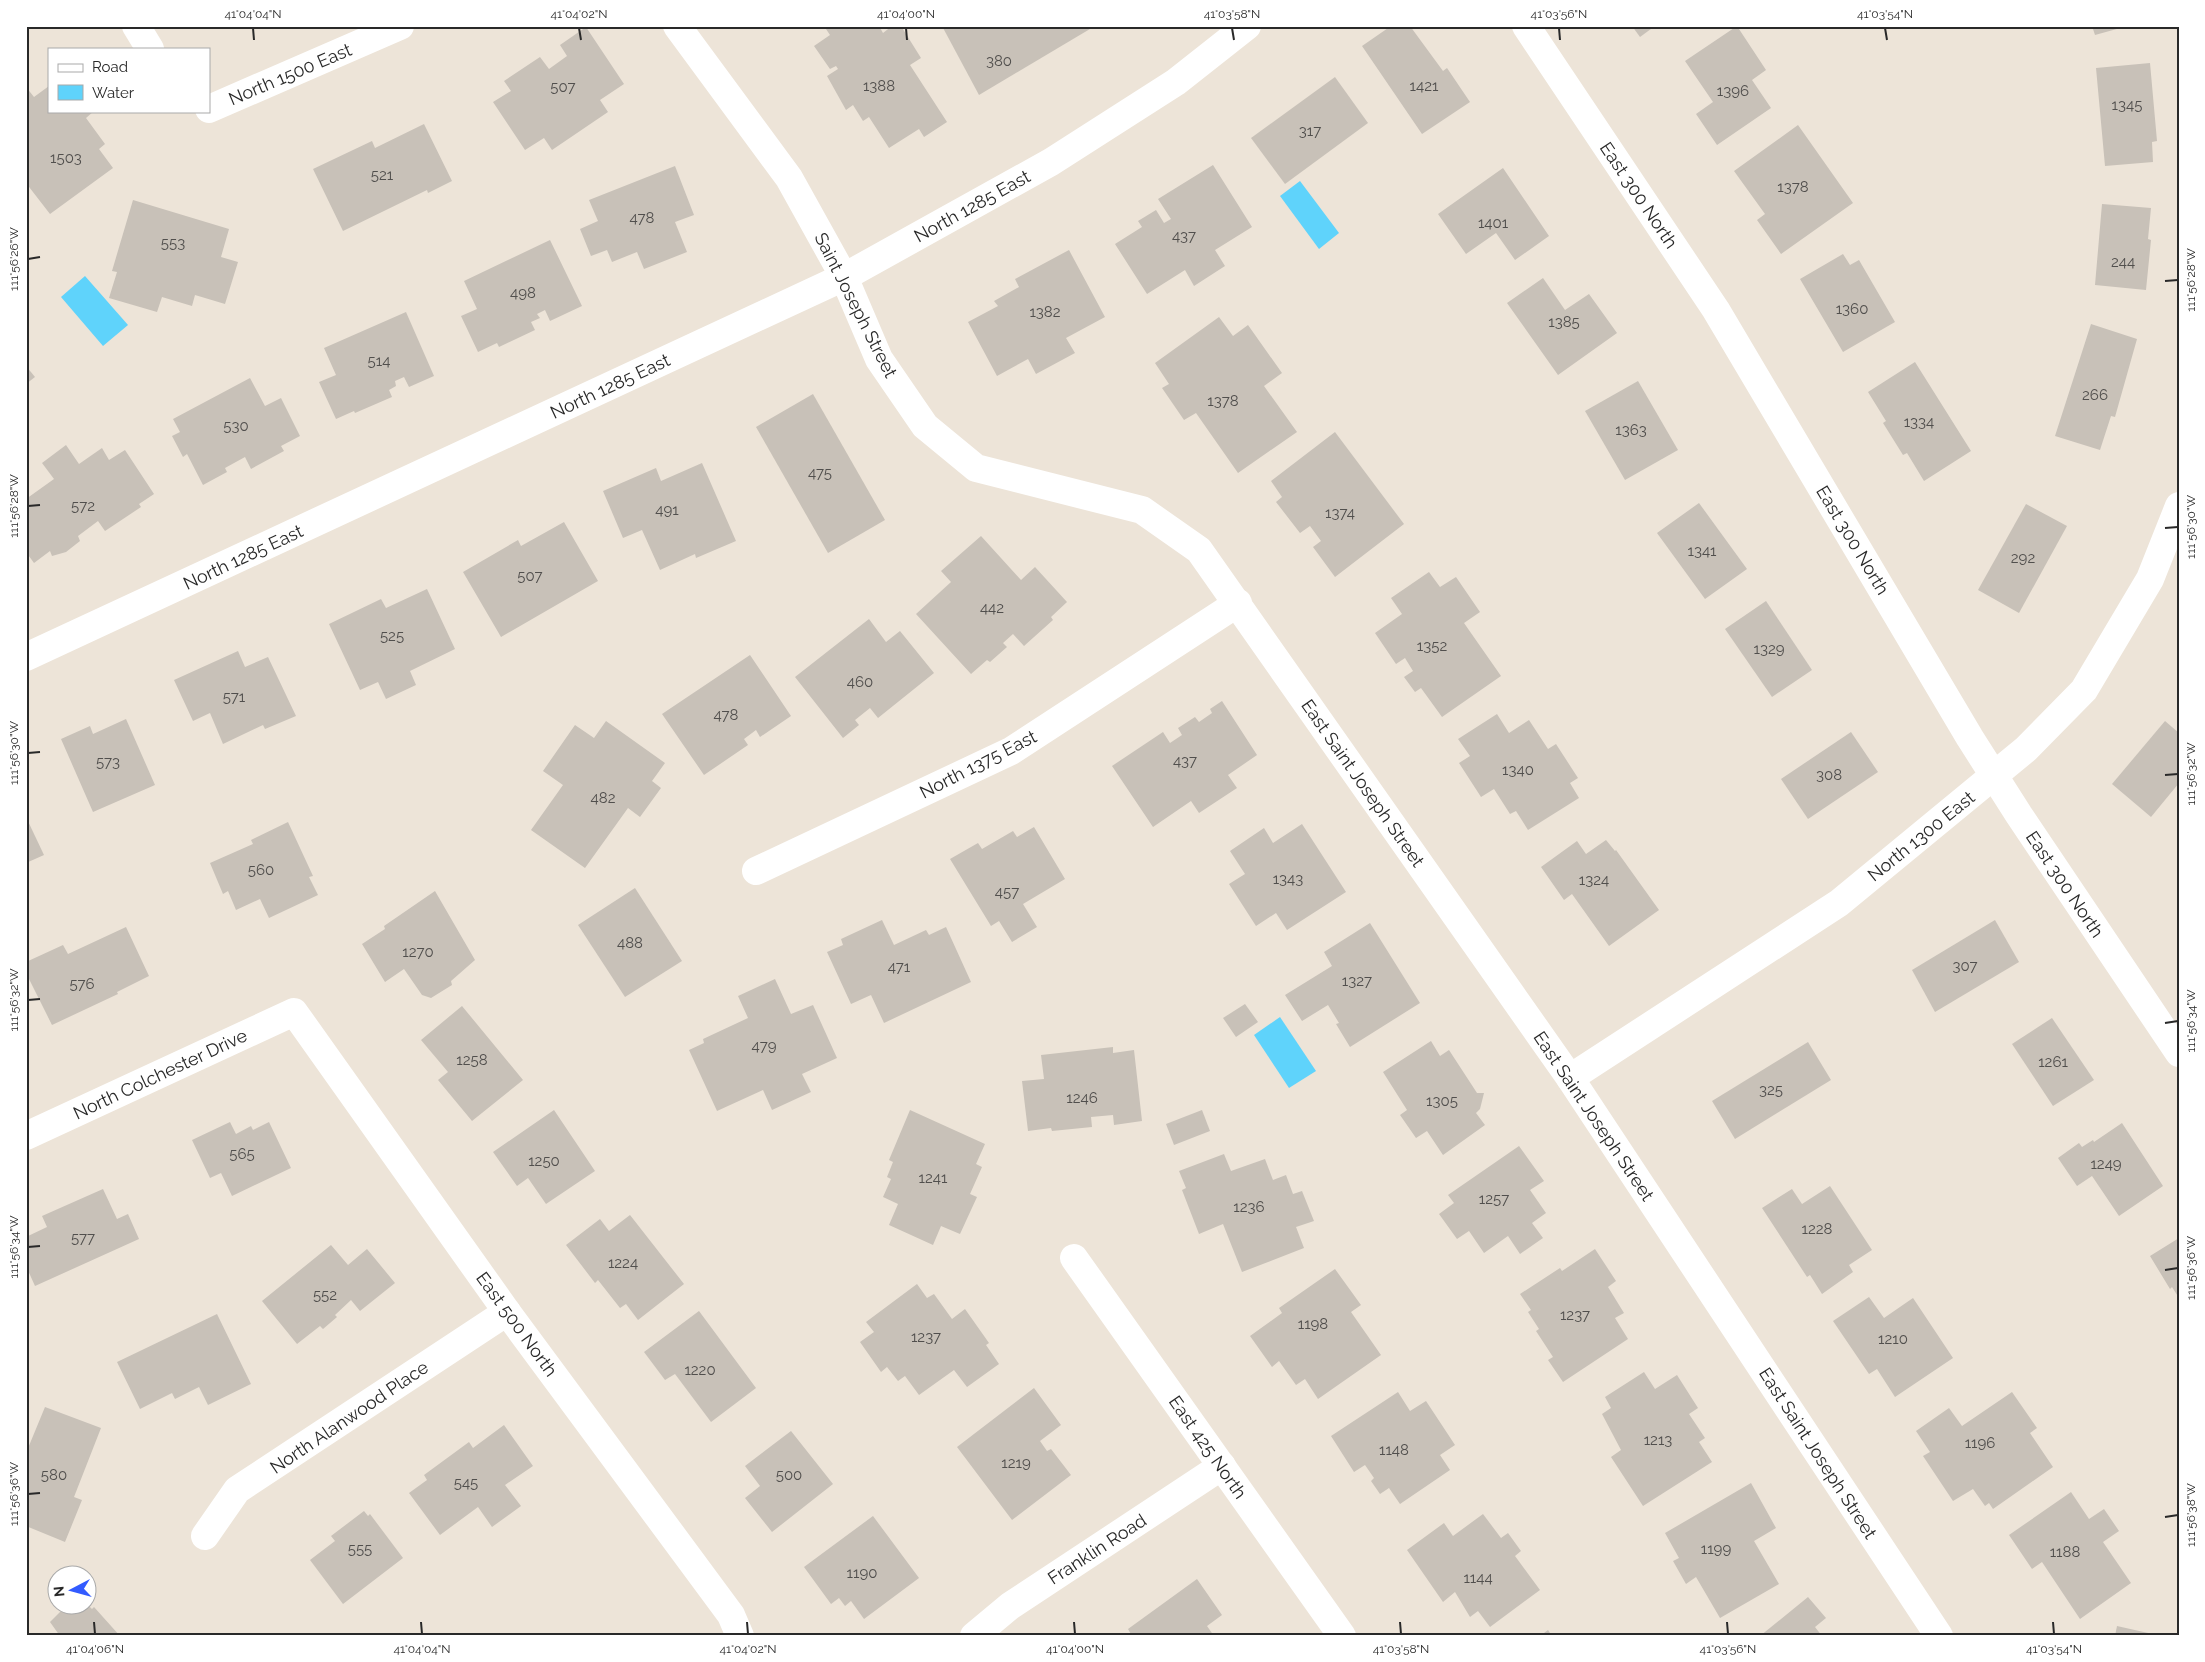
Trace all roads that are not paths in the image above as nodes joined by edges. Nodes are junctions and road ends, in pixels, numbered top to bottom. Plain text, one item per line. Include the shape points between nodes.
1 (136, 26) edge
2 (400, 26) edge
3 (677, 26) edge
4 (1247, 26) edge
5 (1526, 26) edge
6 (149, 48) edge
7 (210, 107) edge
8 (844, 277) junction
9 (2179, 506) edge
10 (1238, 603) junction
11 (26, 658) edge
12 (1995, 776) junction
13 (756, 871) dead end
14 (294, 1012) joint
15 (2179, 1053) edge
16 (1570, 1078) junction
17 (26, 1136) edge
18 (1074, 1258) dead end
19 (506, 1312) junction
20 (1222, 1466) junction
21 (204, 1536) dead end
22 (740, 1636) edge
23 (974, 1636) edge
24 (1342, 1636) edge
25 (1939, 1636) edge

1 - 6 street
2 - 7 street, North 1500 East
3 - 8 street, Saint Joseph Street via 789,178
4 - 8 street, North 1285 East via 1176,82 1051,162
5 - 12 street, East 300 North via 1716,310
8 - 10 street, Saint Joseph Street via 880,359 925,426 976,468 1142,510 1199,550
8 - 11 street, North 1285 East
9 - 12 street, North 1300 East via 2150,578 2084,690 2026,750
10 - 13 street, North 1375 East via 1010,751
10 - 16 street, East Saint Joseph Street
12 - 15 street, East 300 North
12 - 16 street, North 1300 East via 1839,902
14 - 17 street, North Colchester Drive
14 - 19 street, East 500 North
16 - 25 street, East Saint Joseph Street
18 - 20 street, East 425 North
19 - 21 street, North Alanwood Place via 237,1490
19 - 22 street, East 500 North via 731,1615
20 - 23 street, Franklin Road via 1010,1606
20 - 24 street, East 425 North

